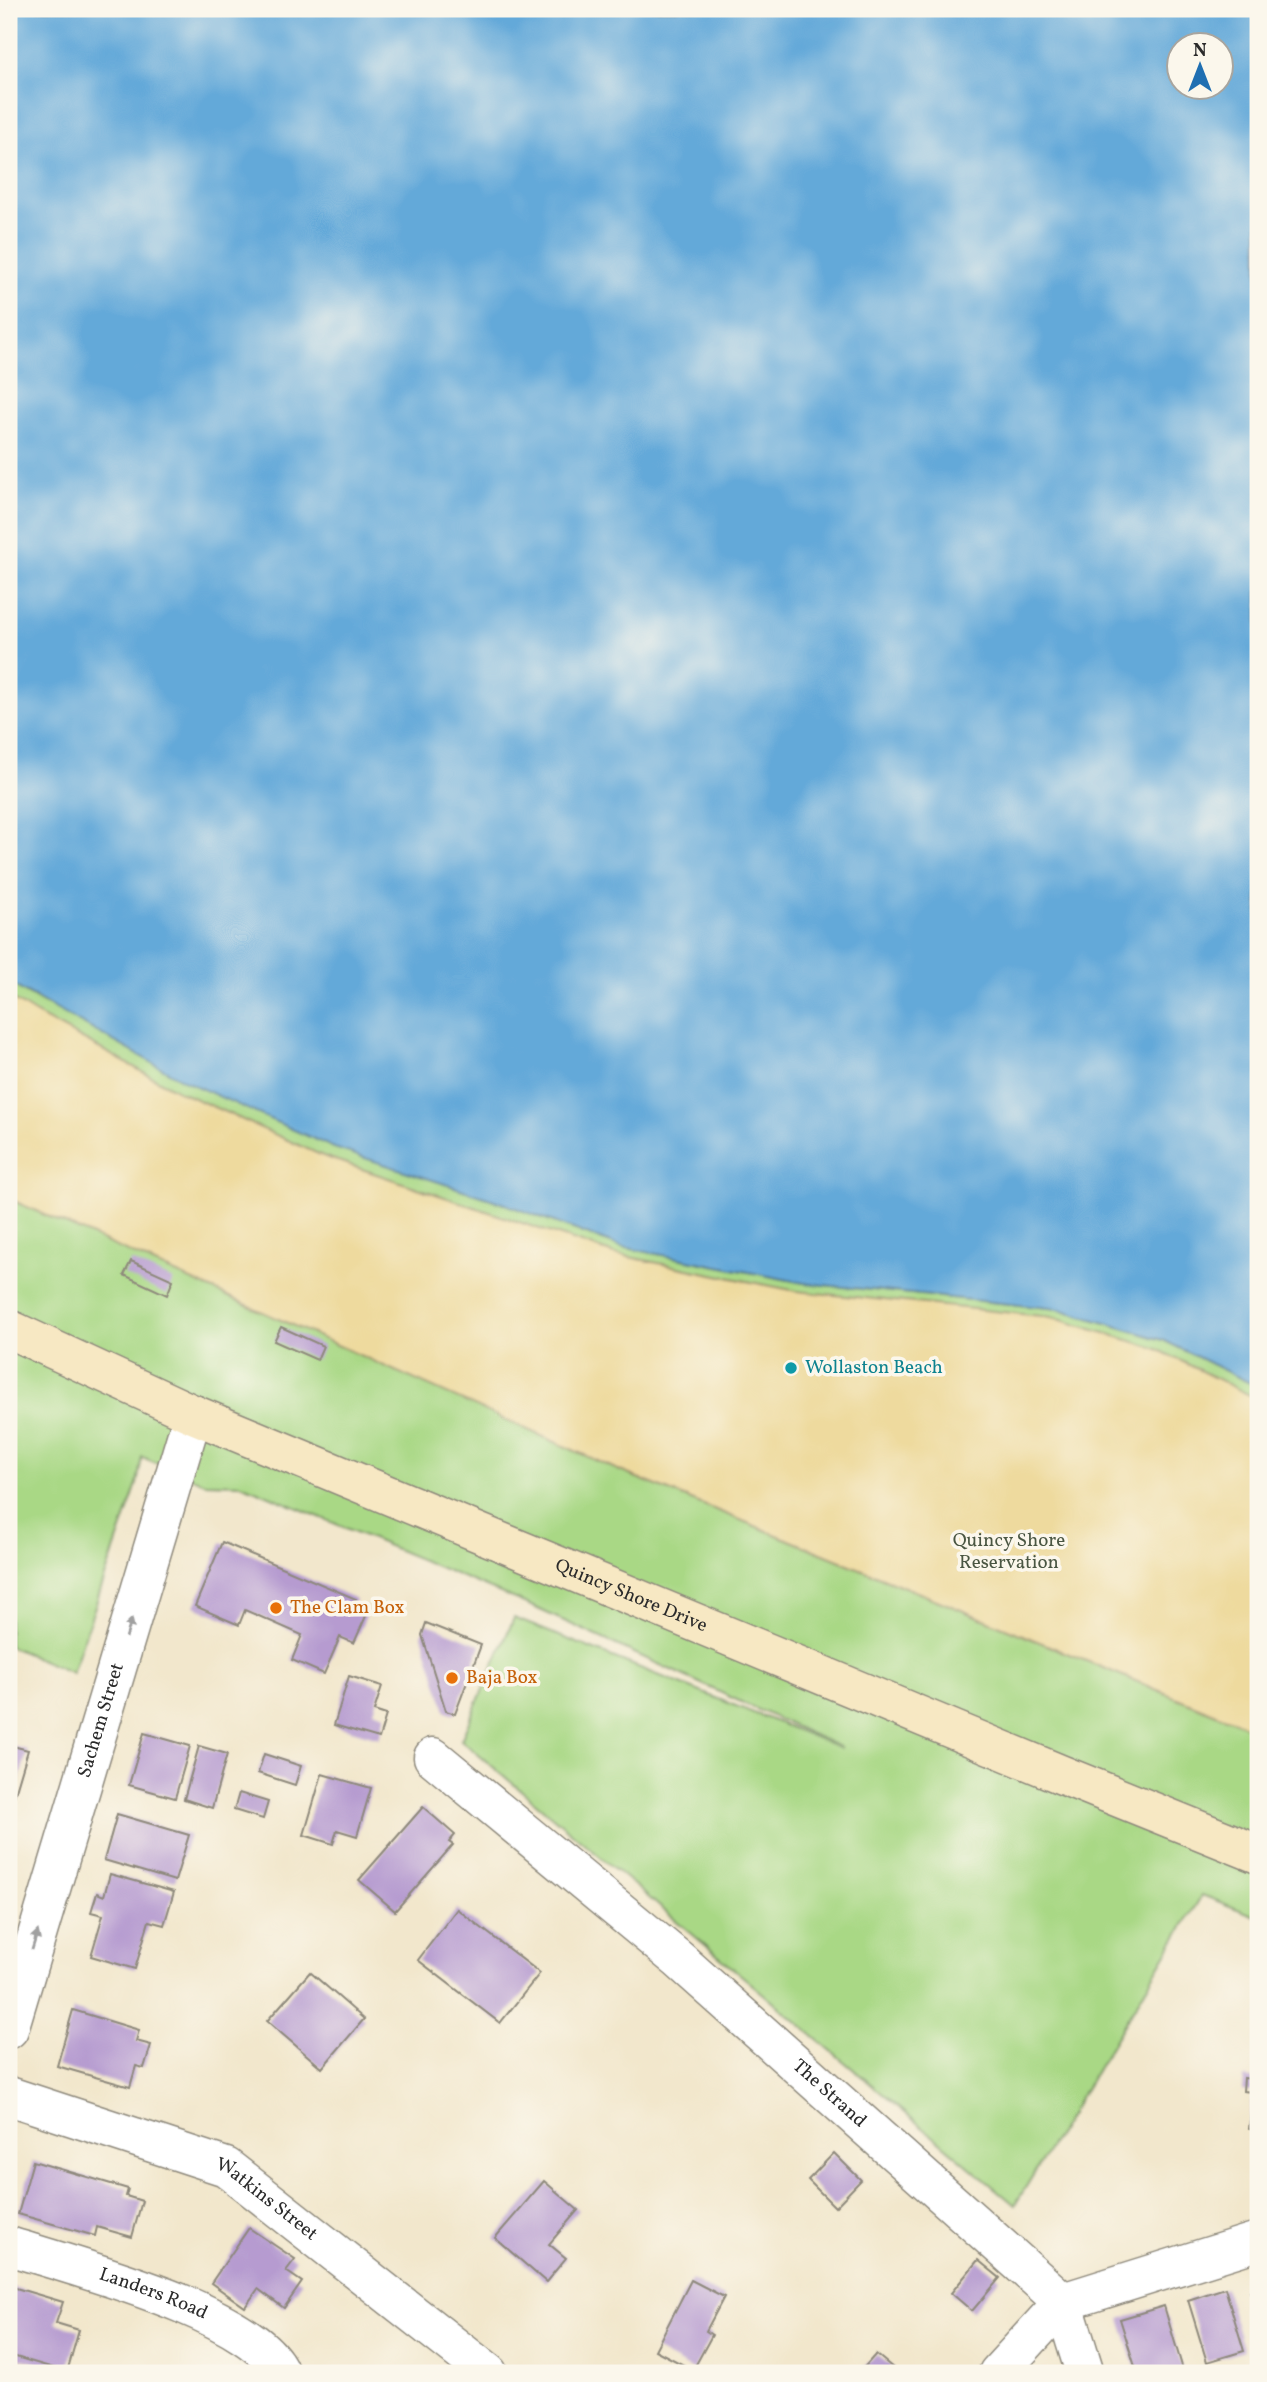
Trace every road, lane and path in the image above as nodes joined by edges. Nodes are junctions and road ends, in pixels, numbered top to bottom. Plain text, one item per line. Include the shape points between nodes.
1 (9, 1329) edge
2 (193, 1414) junction
3 (433, 1757) dead end
4 (1258, 1854) edge
5 (9, 2029) edge
6 (9, 2096) edge
7 (1258, 2241) edge
8 (9, 2246) edge
9 (1063, 2302) junction
10 (280, 2373) edge
11 (488, 2373) edge
12 (998, 2373) edge
13 (1086, 2373) edge

1 - 2 main road, Quincy Shore Drive
2 - 4 main road, Quincy Shore Drive
5 -> 2 street, Sachem Street
3 - 9 street, The Strand via 678,1959
6 - 11 street, Watkins Street via 226,2167
7 - 9 street
8 - 10 street, Landers Road via 162,2294 209,2316 262,2348
9 - 12 street
9 - 13 street

